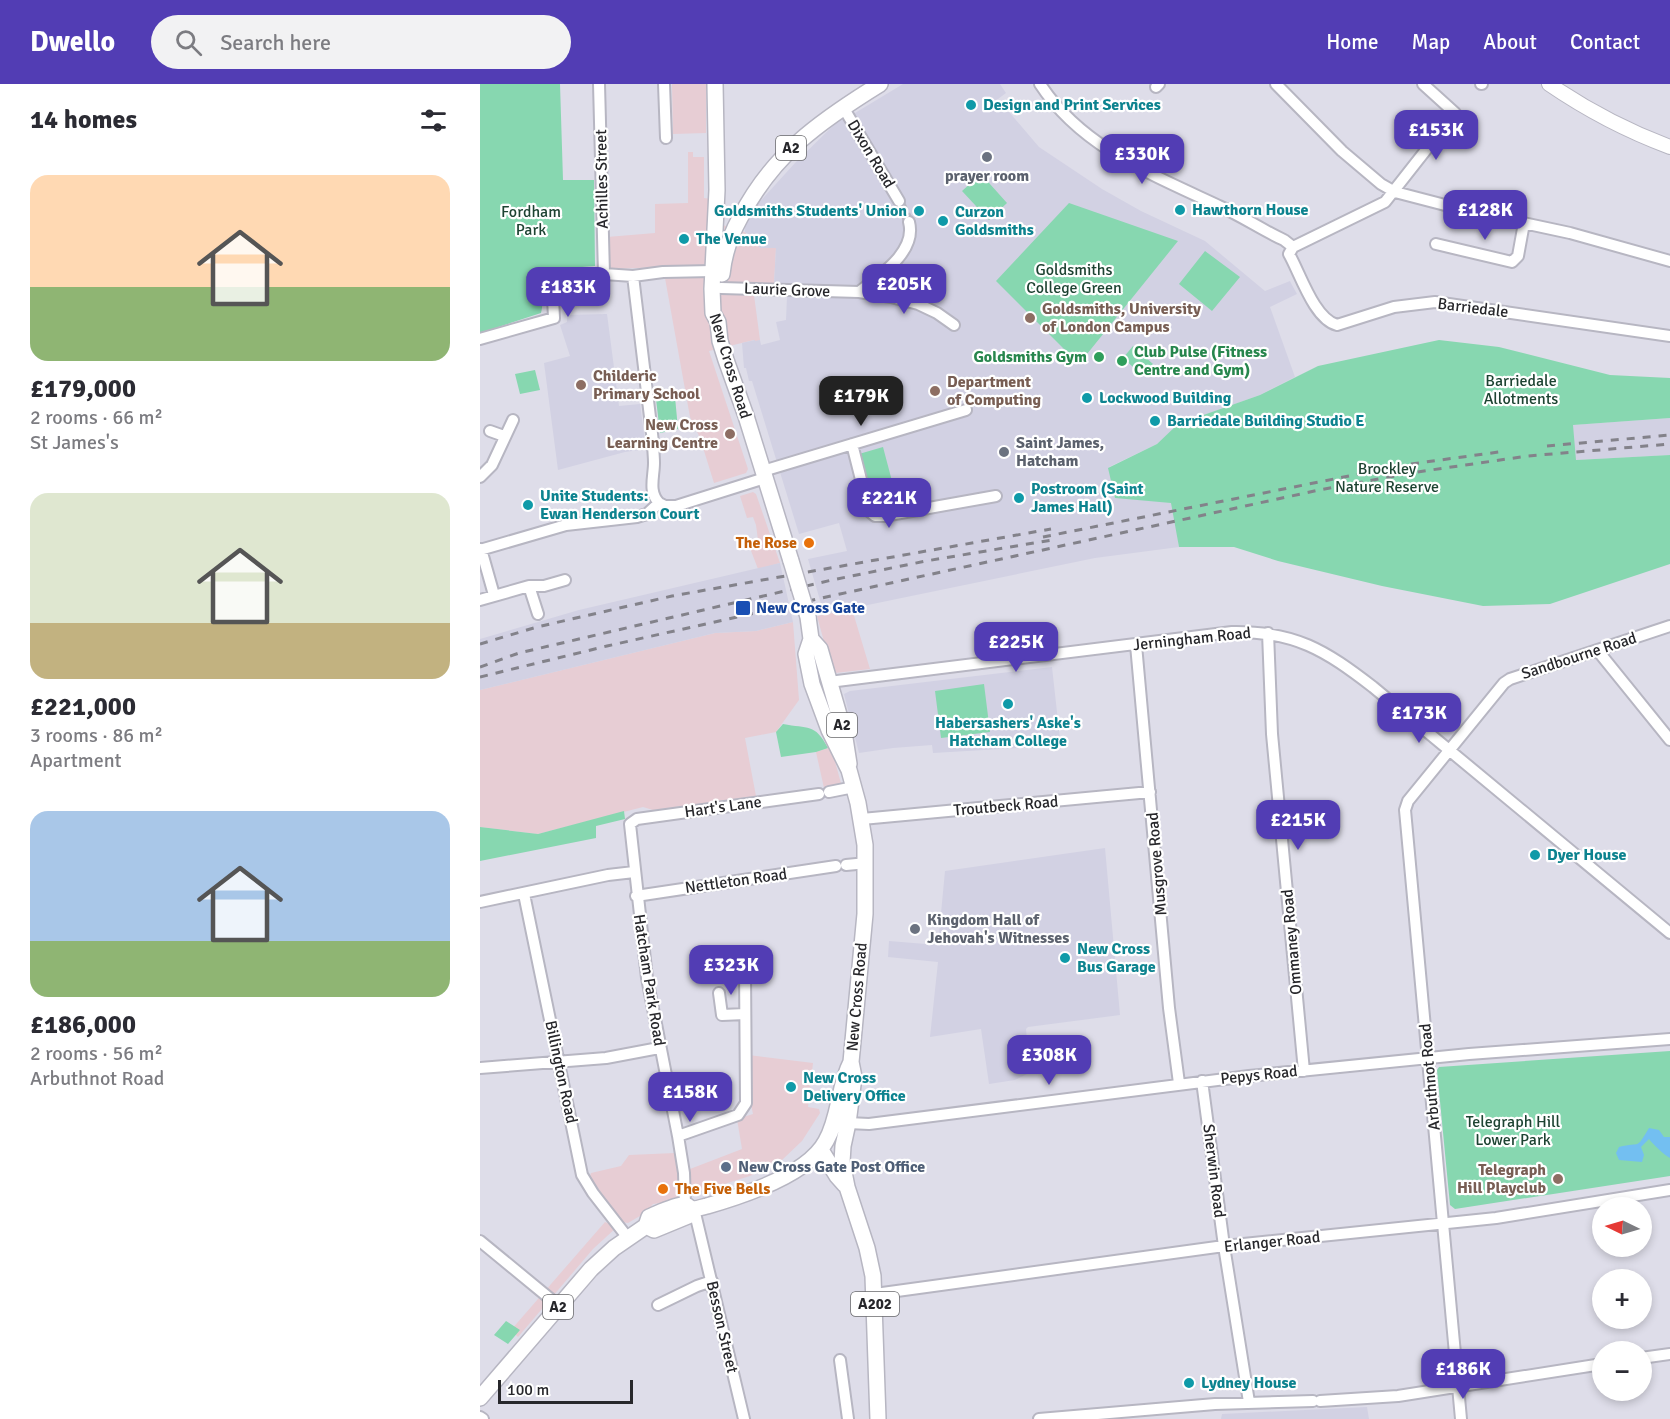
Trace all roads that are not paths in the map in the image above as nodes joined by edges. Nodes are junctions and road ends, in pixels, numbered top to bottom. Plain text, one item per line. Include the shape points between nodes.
1 (600, 84) edge
2 (664, 84) edge
3 (716, 84) edge
4 (880, 84) edge
5 (1040, 84) edge
6 (1276, 84) edge
7 (1423, 84) edge
8 (1549, 84) edge
9 (864, 89) edge
10 (843, 107) junction
11 (666, 138) dead end
12 (1670, 147) edge
13 (717, 190) junction
14 (1395, 192) junction
15 (748, 200) junction
16 (899, 201) tunnel mouth
17 (909, 222) tunnel mouth
18 (1524, 223) junction
19 (1436, 244) dead end
20 (1293, 247) junction
21 (1670, 261) edge
22 (713, 272) junction
23 (604, 274) junction
24 (633, 276) junction
25 (722, 288) junction
26 (859, 292) junction
27 (718, 322) junction
28 (954, 325) dead end
29 (1670, 336) edge
30 (480, 339) edge
31 (966, 410) dead end
32 (513, 420) dead end
33 (490, 431) dead end
34 (504, 436) junction
35 (852, 444) junction
36 (764, 474) junction
37 (480, 477) edge
38 (996, 496) dead end
39 (659, 502) junction
40 (480, 549) edge
41 (565, 580) dead end
42 (529, 586) junction
43 (494, 595) junction
44 (480, 600) edge
45 (538, 614) dead end
46 (1670, 626) edge
47 (1268, 633) junction
48 (811, 639) junction
49 (1136, 645) junction
50 (1598, 651) junction
51 (829, 682) junction
52 (1670, 740) edge
53 (1449, 750) junction
54 (849, 770) junction
55 (854, 787) junction
56 (1150, 792) junction
57 (862, 819) junction
58 (630, 824) joint
59 (867, 862) junction
60 (634, 872) junction
61 (524, 894) junction
62 (636, 896) junction
63 (480, 902) edge
64 (1670, 933) edge
65 (745, 970) dead end
66 (719, 993) dead end
67 (745, 1014) junction
68 (1670, 1039) edge
69 (659, 1048) junction
70 (1428, 1058) junction
71 (559, 1062) junction
72 (851, 1062) junction
73 (480, 1068) edge
74 (1304, 1071) junction
75 (1202, 1081) junction
76 (1179, 1083) junction
77 (849, 1123) junction
78 (678, 1136) junction
79 (821, 1150) junction
80 (847, 1187) junction
81 (1670, 1190) edge
82 (689, 1207) junction
83 (1444, 1224) junction
84 (628, 1238) junction
85 (480, 1241) edge
86 (1224, 1246) junction
87 (712, 1281) junction
88 (875, 1294) junction
89 (658, 1305) dead end
90 (559, 1306) junction
91 (1670, 1354) edge
92 (1652, 1356) edge
93 (840, 1360) dead end
94 (1592, 1366) edge
95 (1458, 1387) junction
96 (480, 1398) edge
97 (1249, 1402) junction
98 (744, 1419) edge
99 (848, 1419) edge
100 (878, 1419) edge
101 (1039, 1419) edge
102 (1461, 1419) edge

1 - 23 street, Achilles Street
2 - 11 street
3 - 13 highway, New Cross Road / A2
4 - 9 highway
5 - 20 street via 1058,110 1106,149
6 - 14 street via 1342,151
7 - 14 street via 1455,113
8 - 12 main road via 1608,121
9 - 10 highway, A2
10 - 15 highway, A2 via 797,141
10 - 16 street, Dixon Road
13 - 15 highway via 725,204 735,206
13 - 22 highway, New Cross Road / A2
14 - 18 street
14 - 20 street via 1378,207
15 - 25 highway, A2 via 728,244
17 - 26 street via 911,232 906,248
18 - 19 street via 1518,256 1512,262
18 - 21 street
20 - 29 street, Barriedale via 1289,254 1310,296 1327,320 1337,325 1387,309 1435,302
22 - 24 street
22 - 27 highway, New Cross Road / A2 via 712,313
23 - 24 street
23 - 30 street via 552,278 554,318
24 - 39 street via 653,442 652,490
25 - 26 street, Laurie Grove
25 - 27 highway, A2
26 - 28 street, Laurie Grove via 918,304
27 - 36 highway, New Cross Road / A2 via 723,351
31 - 35 street
32 - 34 street
33 - 34 street
34 - 37 street via 492,465
35 - 36 street
35 - 38 street via 869,511 875,516
36 - 39 street via 676,506
36 - 48 highway, New Cross Road / A2, bridge via 808,617
39 - 40 street via 647,514 637,517 566,525
40 - 43 street
41 - 42 street
42 - 43 street
42 - 45 street
43 - 44 street
46 - 50 street, Sandbourne Road
47 - 49 street, Jerningham Road via 1232,632
47 - 53 street, Jerningham Road via 1299,641 1331,656
47 - 74 street, Ommaney Road via 1272,734
48 - 51 highway, New Cross Road / A2 via 820,649
48 - 54 highway, New Cross Road / A2 via 806,654 816,697
49 - 51 street, Jerningham Road
49 - 56 street, Musgrove Road
50 - 52 street
50 - 53 street, Sandbourne Road via 1510,679
51 - 54 highway, New Cross Road / A2 via 848,746
53 - 64 street, Jerningham Road
53 - 70 street, Arbuthnot Road via 1405,810
54 - 55 highway, New Cross Road / A2
55 - 57 highway, New Cross Road / A2
55 - 58 street, Hart's Lane via 636,819
56 - 57 street, Troutbeck Road
56 - 76 street, Musgrove Road
57 - 59 highway, New Cross Road / A2
58 - 60 street, Hatcham Park Road
59 - 62 street, Nettleton Road
59 - 72 highway, New Cross Road / A2
60 - 61 street
60 - 62 street, Hatcham Park Road
61 - 63 street
61 - 71 street, Billington Road
62 - 69 street, Hatcham Park Road
65 - 67 street
66 - 67 street via 722,1015
67 - 78 street via 746,1103 738,1115
68 - 70 street, Pepys Road
69 - 71 street
69 - 78 street, Hatcham Park Road
70 - 74 street, Pepys Road
70 - 83 street, Arbuthnot Road
71 - 73 street
71 - 84 street, Billington Road via 582,1175
72 - 77 highway, A202 via 854,1077
72 - 79 highway, New Cross Road / A2 via 830,1134
74 - 75 street, Pepys Road
75 - 76 street, Pepys Road
75 - 86 street, Sherwin Road
76 - 77 street, Pepys Road via 869,1124
77 - 80 highway, A202 via 842,1154
78 - 82 street, Hatcham Park Road
79 - 80 highway, A202
79 - 82 highway, New Cross Road / A2 via 787,1176 707,1206
80 - 88 highway, A202 via 870,1261
81 - 83 street, Erlanger Road
82 - 84 highway, New Cross Road / A2 via 649,1217 646,1226
82 - 87 street, Besson Street
83 - 86 street, Erlanger Road
83 - 95 street, Arbuthnot Road
84 - 90 highway, New Cross Road / A2 via 591,1269
85 - 90 street
86 - 88 street, Erlanger Road
86 - 97 street, Sherwin Road
87 - 89 street
87 - 98 street, Besson Street
88 - 100 highway, A202
90 - 96 highway, New Cross Road / A2
91 - 92 street
93 - 99 street
94 - 95 street
95 - 97 street via 1365,1399
95 - 102 street, Arbuthnot Road
97 - 101 street

